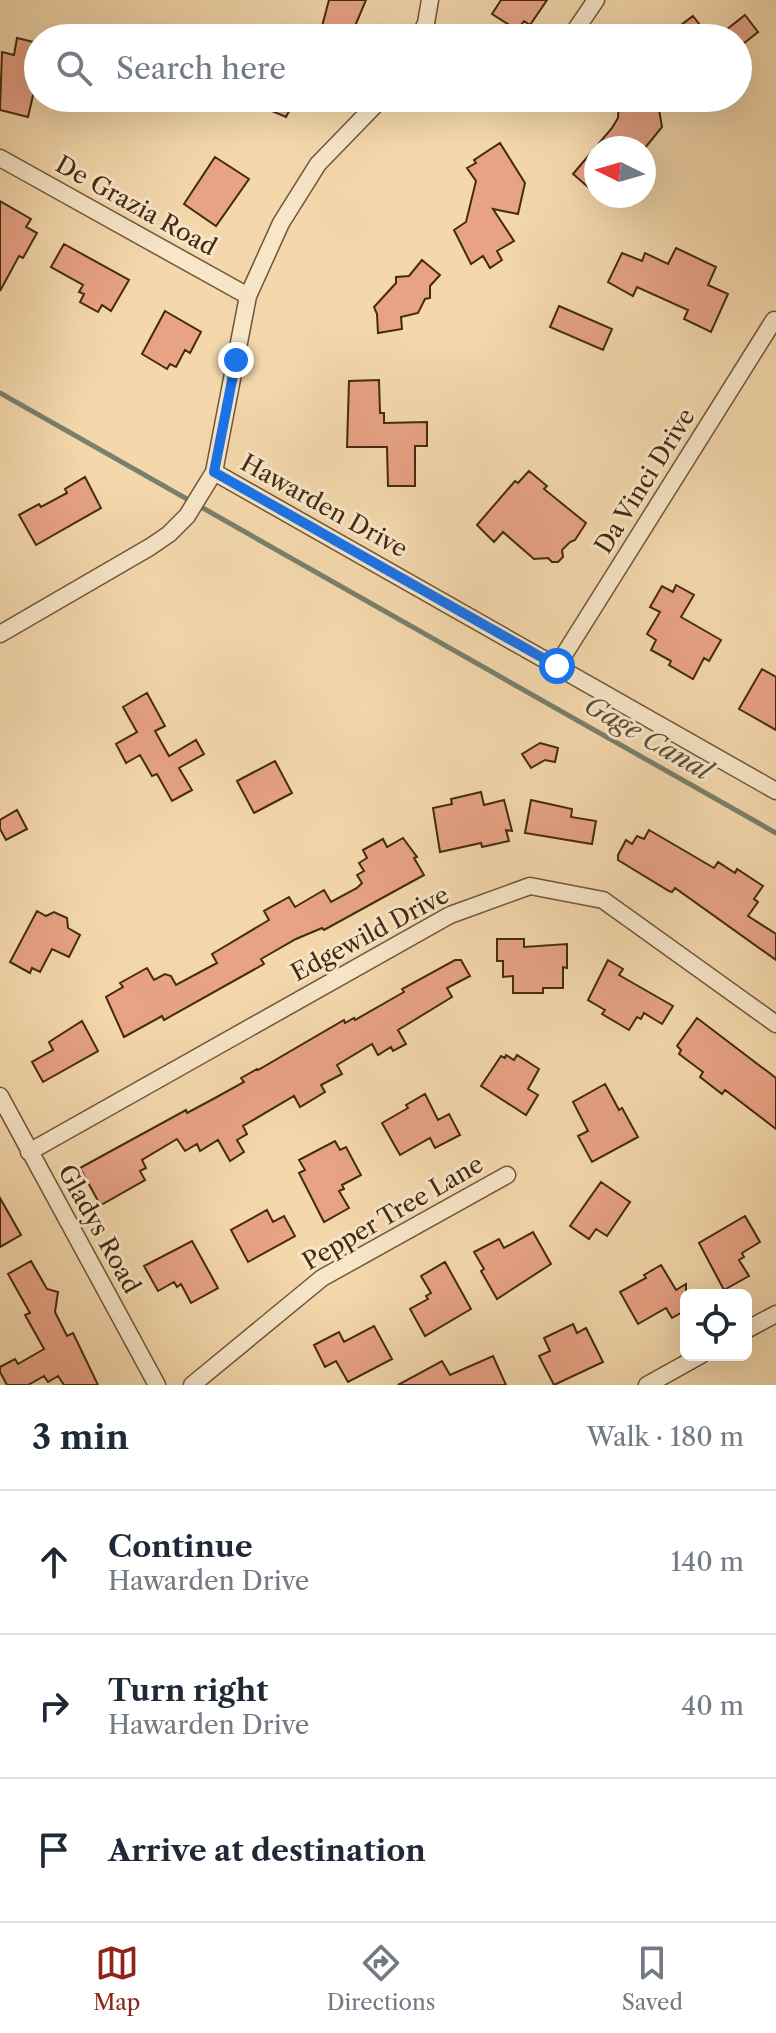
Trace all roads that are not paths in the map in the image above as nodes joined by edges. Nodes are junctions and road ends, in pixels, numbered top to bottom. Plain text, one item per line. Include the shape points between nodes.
1 (430, 0) edge
2 (596, 0) edge
3 (426, 24) edge
4 (580, 24) edge
5 (368, 112) edge
6 (0, 158) edge
7 (248, 296) junction
8 (774, 320) dead end
9 (214, 472) junction
10 (0, 634) edge
11 (557, 666) junction
12 (776, 791) edge
13 (776, 1024) edge
14 (0, 1096) edge
15 (29, 1152) junction
16 (507, 1175) dead end
17 (776, 1314) edge
18 (752, 1327) edge
19 (690, 1361) edge
20 (157, 1385) edge
21 (192, 1385) edge
22 (647, 1385) edge

1 - 3 street
2 - 4 street
5 - 7 street, Hawarden Drive via 318,164 281,223
6 - 7 street, De Grazia Road
7 - 9 street, Hawarden Drive
8 - 11 street, Da Vinci Drive
9 - 10 street via 169,534
9 - 11 street, Hawarden Drive
11 - 12 street, Hawarden Drive
13 - 15 street, Edgewild Drive via 603,900 530,886 450,915
14 - 15 street, Gladys Road
15 - 20 street, Gladys Road
16 - 21 street, Pepper Tree Lane via 322,1278
17 - 18 street
19 - 22 street

